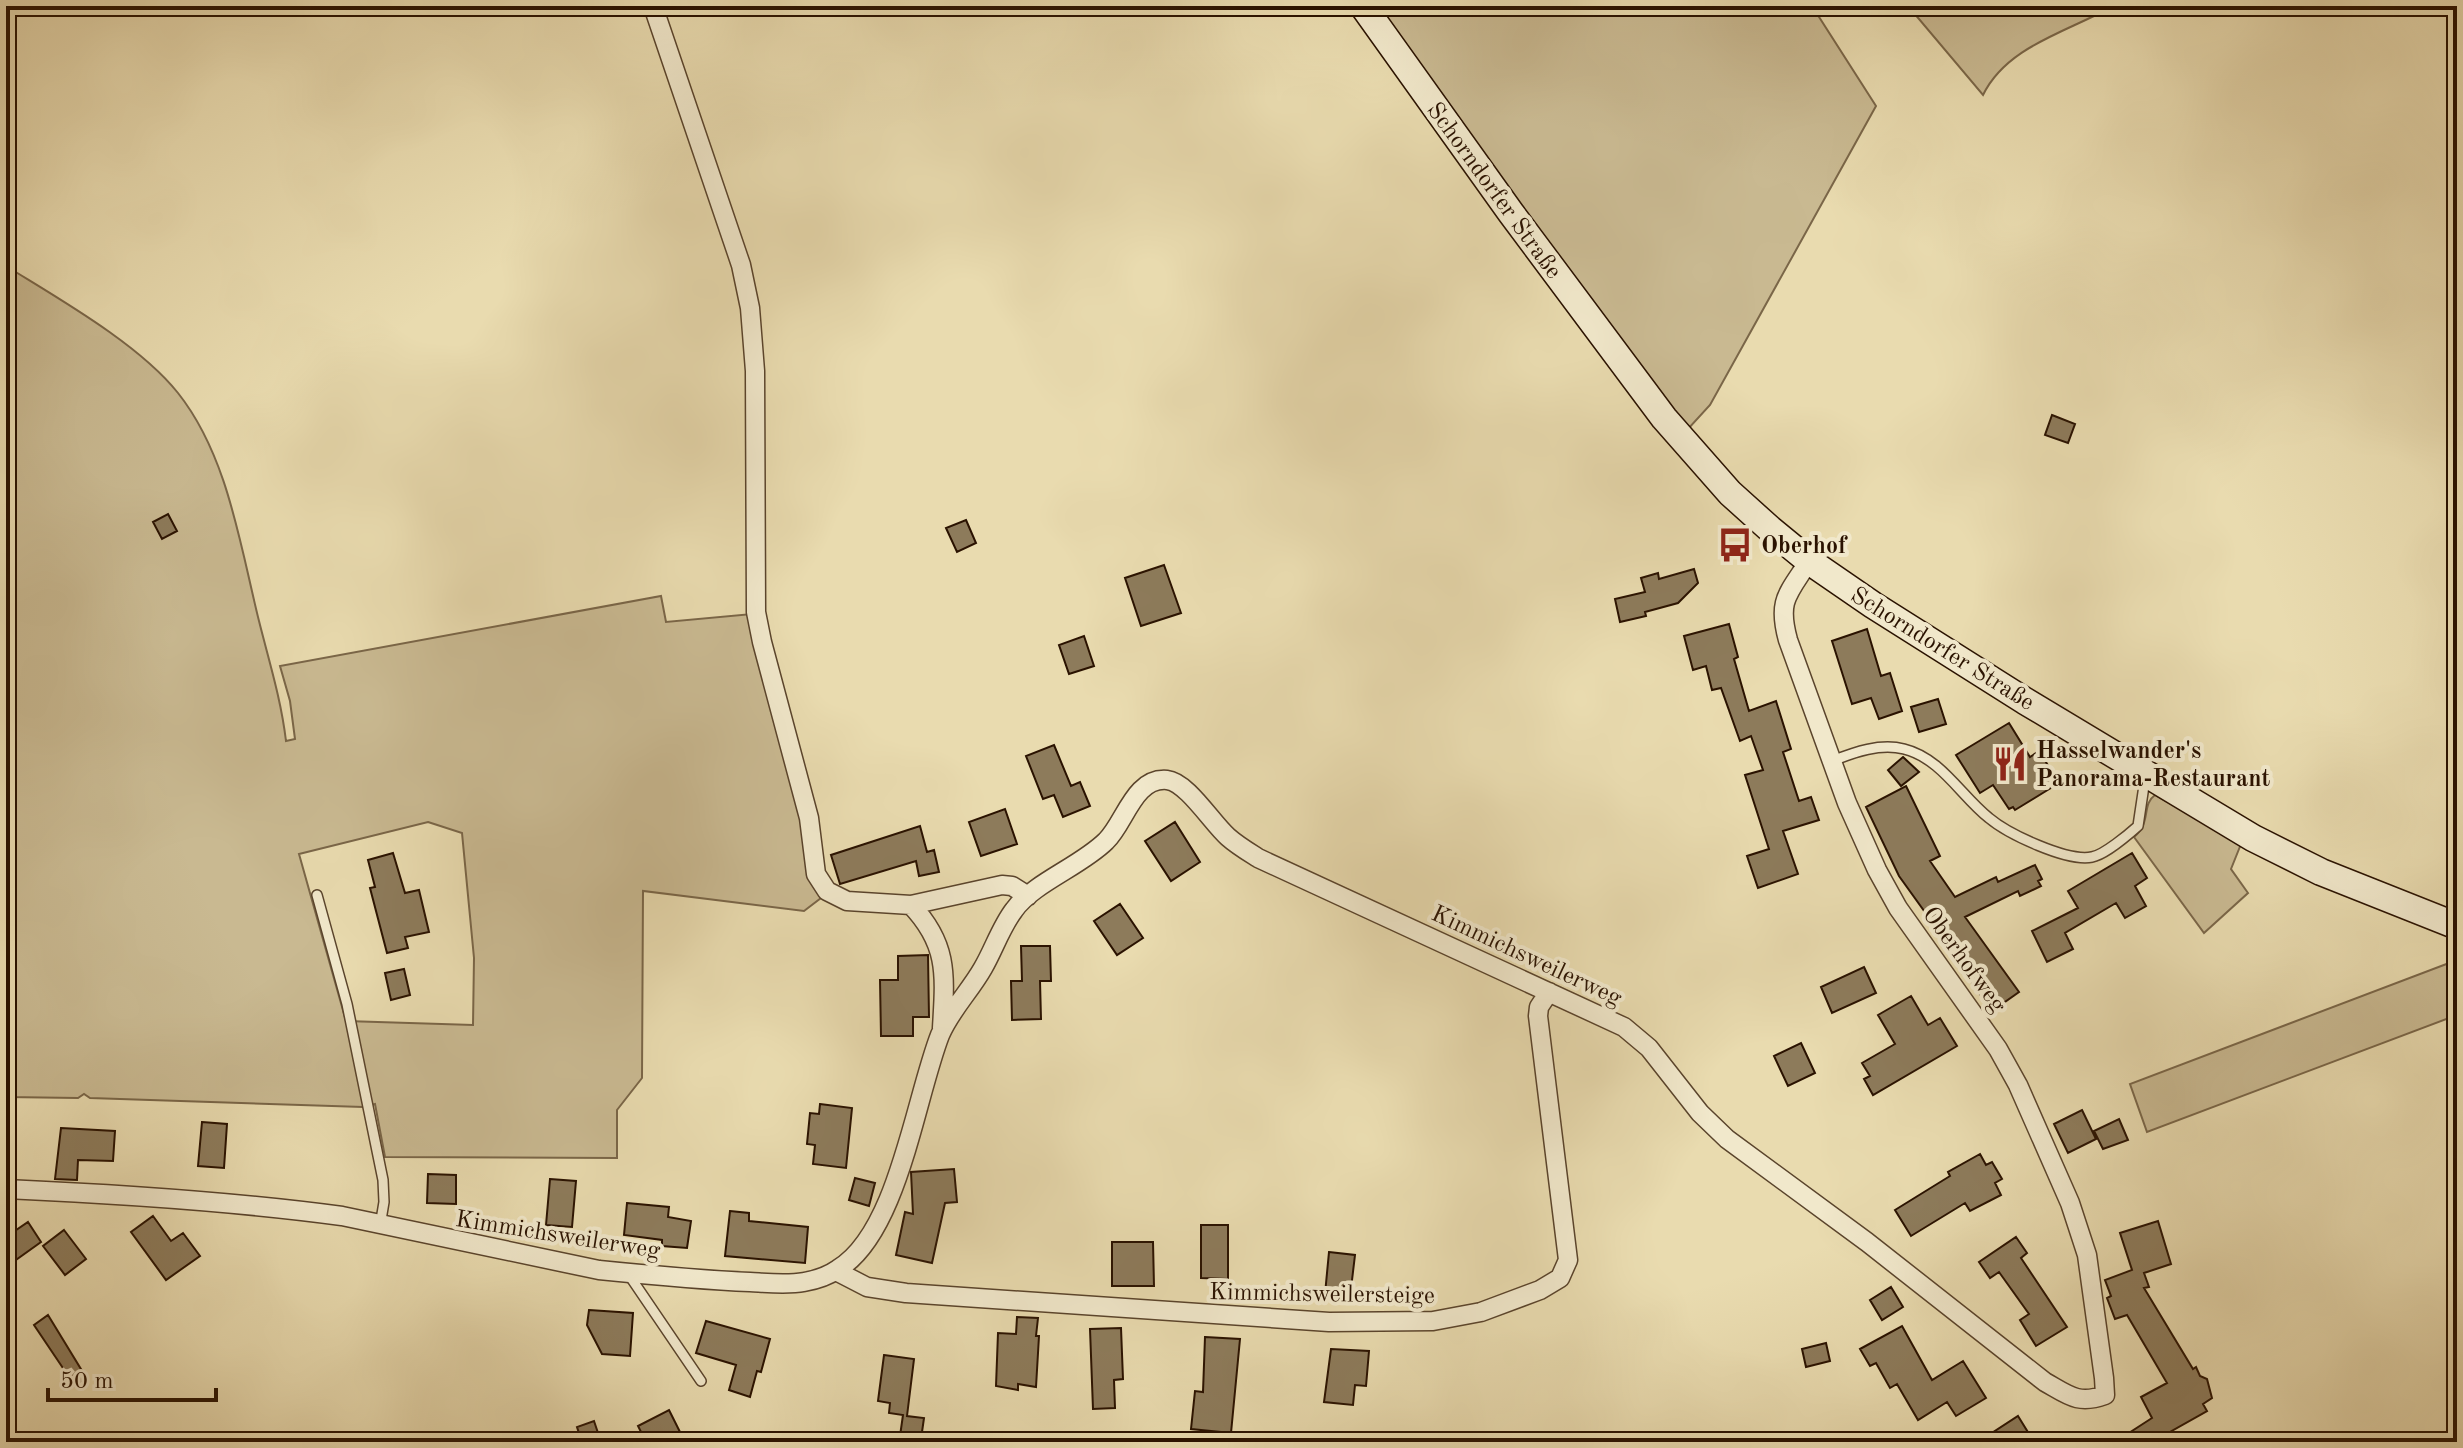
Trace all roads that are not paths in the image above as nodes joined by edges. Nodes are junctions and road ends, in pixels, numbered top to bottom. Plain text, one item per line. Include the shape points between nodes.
1 (653, 6) edge
2 (1363, 6) edge
3 (1809, 561) junction
4 (1832, 761) junction
5 (2146, 774) junction
6 (317, 895) dead end
7 (1028, 896) junction
8 (911, 905) junction
9 (2457, 926) edge
10 (1549, 992) junction
11 (942, 1031) junction
12 (6, 1189) edge
13 (380, 1226) junction
14 (836, 1271) junction
15 (628, 1273) junction
16 (701, 1381) dead end
17 (2105, 1395) joint

1 - 8 street via 746,286 754,350 756,612 801,786 816,874 827,891 847,901
2 - 3 main road, Schorndorfer Straße via 1679,437 1744,507
3 - 4 street, Oberhofweg via 1782,612
3 - 5 main road, Schorndorfer Straße
4 - 5 lane via 1880,747 1905,749 1934,764 2000,826 2054,851 2088,858 2138,826
4 - 17 street, Oberhofweg via 1885,885 1998,1049 2070,1203 2087,1255
5 - 9 main road, Schorndorfer Straße via 2282,854
6 - 13 lane via 341,980 380,1165
7 - 8 street via 1007,884
7 - 10 street, Kimmichsweilerweg via 1106,842 1142,789 1172,781 1229,839 1258,858
7 - 11 street, Kimmichsweilerweg
8 - 11 street, Kimmichsweilerweg via 929,925 943,958
10 - 14 street, Kimmichsweilersteige via 1538,1016 1568,1260 1555,1282 1509,1303 1444,1320 1329,1322 906,1293 867,1287
10 - 17 street, Kimmichsweilerweg via 1633,1033 1727,1139 2045,1382 2081,1400
11 - 14 street, Kimmichsweilerweg via 877,1226 857,1255
12 - 13 street, Kimmichsweilerweg via 246,1205
13 - 15 street, Kimmichsweilerweg
14 - 15 street, Kimmichsweilerweg via 790,1284
15 - 16 lane

